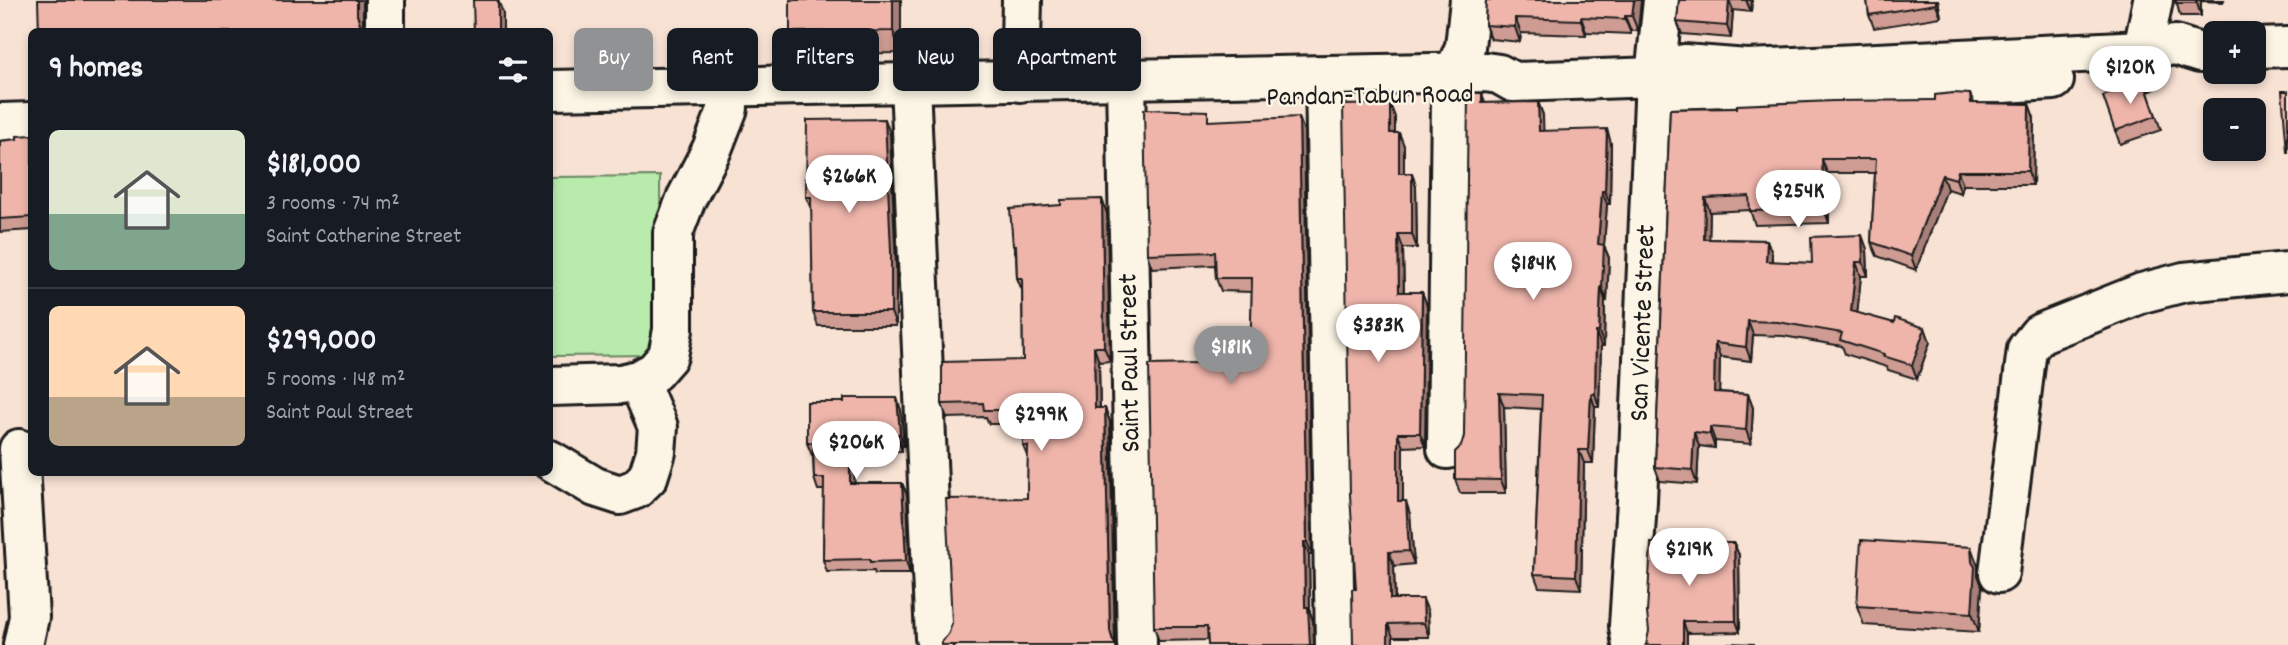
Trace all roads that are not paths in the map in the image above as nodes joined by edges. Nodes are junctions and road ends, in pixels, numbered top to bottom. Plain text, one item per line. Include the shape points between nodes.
1 (385, 0) edge
2 (1022, 0) edge
3 (1471, 0) edge
4 (1663, 0) edge
5 (2153, 0) edge
6 (384, 28) edge
7 (1021, 28) edge
8 (2288, 47) edge
9 (2266, 48) edge
10 (2203, 54) edge
11 (2143, 60) junction
12 (1655, 77) junction
13 (993, 85) edge
14 (1453, 85) junction
15 (1325, 87) junction
16 (553, 90) edge
17 (1127, 91) joint
18 (1141, 91) edge
19 (910, 95) junction
20 (0, 97) edge
21 (28, 97) edge
22 (728, 108) junction
23 (553, 111) edge
24 (28, 122) edge
25 (0, 123) edge
26 (2288, 272) edge
27 (638, 380) junction
28 (553, 386) edge
29 (19, 449) dead end
30 (1447, 449) dead end
31 (553, 462) edge
32 (1999, 573) dead end
33 (934, 638) dead end
34 (23, 645) edge
35 (1138, 645) edge
36 (1335, 645) edge
37 (1632, 645) edge

1 - 6 street
2 - 7 street
3 - 14 street via 1465,47
4 - 12 street, San Vicente Street
5 - 11 street
8 - 9 street
10 - 11 street, Pandan-Tabun Road via 2176,67
11 - 12 street, Pandan-Tabun Road via 1748,83 1681,92
12 - 14 street, Pandan-Tabun Road via 1513,82 1492,73
12 - 37 street, San Vicente Street via 1629,626
13 - 19 street, Pandan-Tabun Road
14 - 15 street, Pandan-Tabun Road
14 - 30 street
15 - 18 street, Pandan-Tabun Road
15 - 36 street
16 - 19 street, Pandan-Tabun Road
17 - 19 street, Pandan-Tabun Road
17 - 35 street, Saint Paul Street
19 - 22 street, Pandan-Tabun Road
19 - 33 street
20 - 21 street
22 - 23 street, Pandan-Tabun Road
22 - 27 street via 674,233 673,330 668,356 654,372
24 - 25 street
26 - 32 street via 2184,282 2142,293 2039,334 2027,349
27 - 28 street
27 - 31 street via 658,427 648,477 636,489 621,495 595,487
29 - 34 street via 29,617

